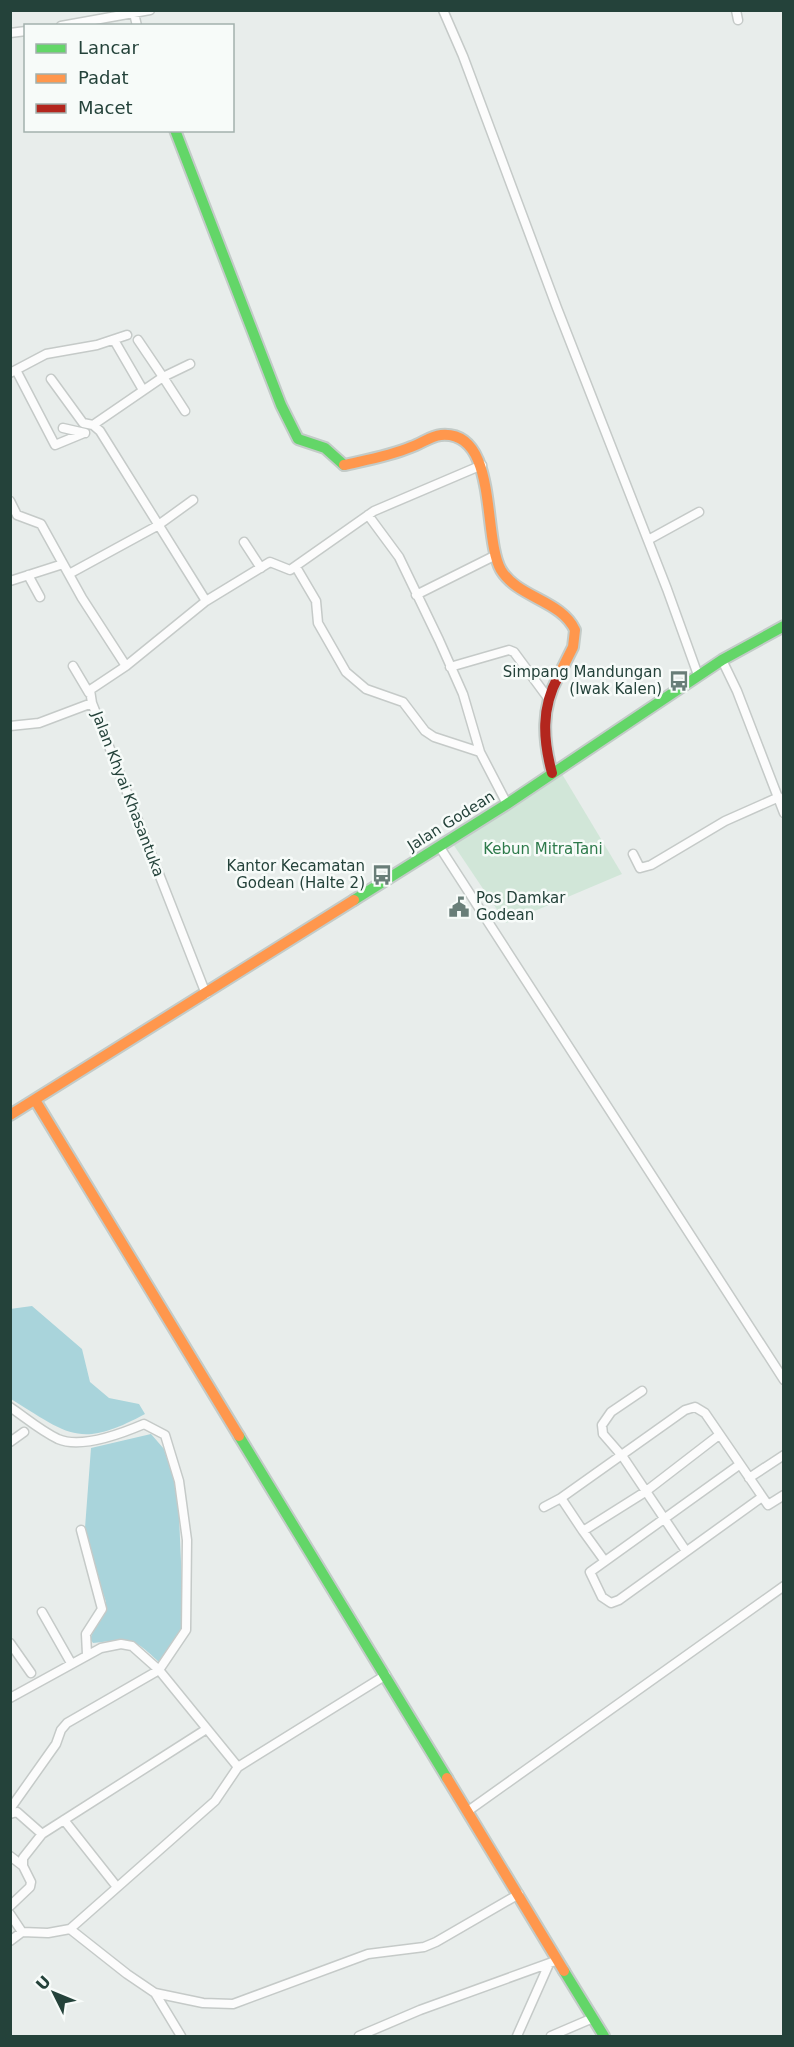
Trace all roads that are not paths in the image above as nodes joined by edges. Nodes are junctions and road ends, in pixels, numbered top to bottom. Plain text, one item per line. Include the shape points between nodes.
1 (150, 10) edge
2 (443, 10) edge
3 (134, 13) junction
4 (73, 24) edge
5 (137, 24) edge
6 (176, 132) edge
7 (127, 335) dead end
8 (114, 340) junction
9 (138, 340) dead end
10 (190, 364) dead end
11 (13, 371) edge
12 (163, 377) junction
13 (51, 379) dead end
14 (143, 390) junction
15 (185, 411) dead end
16 (94, 426) junction
17 (63, 428) dead end
18 (84, 433) junction
19 (482, 465) junction
20 (193, 500) dead end
21 (10, 501) edge
22 (699, 512) dead end
23 (368, 515) junction
24 (157, 526) junction
25 (648, 540) junction
26 (244, 542) dead end
27 (494, 556) junction
28 (63, 564) junction
29 (296, 567) junction
30 (261, 568) junction
31 (69, 574) junction
32 (28, 575) junction
33 (10, 581) edge
34 (416, 595) junction
35 (40, 597) dead end
36 (206, 601) junction
37 (783, 626) edge
38 (722, 660) junction
39 (73, 666) dead end
40 (126, 666) junction
41 (450, 667) junction
42 (698, 675) junction
43 (89, 693) junction
44 (548, 698) junction
45 (92, 703) junction
46 (10, 726) edge
47 (480, 752) junction
48 (552, 773) junction
49 (779, 798) junction
50 (507, 804) junction
51 (783, 813) edge
52 (438, 846) junction
53 (633, 854) dead end
54 (206, 994) junction
55 (35, 1100) junction
56 (10, 1115) edge
57 (783, 1380) edge
58 (642, 1391) dead end
59 (10, 1407) edge
60 (24, 1432) dead end
61 (719, 1435) junction
62 (10, 1442) edge
63 (783, 1455) edge
64 (622, 1456) junction
65 (739, 1465) junction
66 (749, 1478) junction
67 (645, 1492) junction
68 (783, 1495) edge
69 (762, 1497) junction
70 (561, 1498) junction
71 (544, 1507) dead end
72 (665, 1518) junction
73 (81, 1530) dead end
74 (583, 1531) junction
75 (686, 1551) junction
76 (604, 1560) junction
77 (783, 1586) edge
78 (42, 1612) dead end
79 (10, 1643) edge
80 (87, 1654) junction
81 (71, 1664) junction
82 (159, 1670) junction
83 (31, 1673) dead end
84 (386, 1675) junction
85 (10, 1698) edge
86 (205, 1730) junction
87 (238, 1767) junction
88 (10, 1809) edge
89 (468, 1811) junction
90 (10, 1814) edge
91 (64, 1820) junction
92 (42, 1834) junction
93 (10, 1856) edge
94 (23, 1866) junction
95 (117, 1887) junction
96 (519, 1894) junction
97 (10, 1906) edge
98 (10, 1914) edge
99 (70, 1929) junction
100 (22, 1932) junction
101 (10, 1941) edge
102 (554, 1962) junction
103 (155, 1993) junction
104 (593, 2018) junction
105 (181, 2037) edge
106 (359, 2037) edge
107 (517, 2037) edge
108 (551, 2037) edge
109 (604, 2037) edge

1 - 3 street
2 - 25 street
3 - 4 street
3 - 5 street
6 - 19 street via 281,405 300,441 325,448 344,465 445,435 471,448
7 - 8 street
8 - 11 street via 46,354
8 - 14 street
9 - 12 street
10 - 12 street
11 - 18 street via 55,445
12 - 14 street
12 - 15 street
13 - 16 street via 83,423
14 - 16 street
16 - 18 street
16 - 24 street
17 - 18 street
19 - 23 street
19 - 27 street
20 - 24 street
21 - 28 street via 17,516 41,524
22 - 25 street
23 - 29 street
23 - 34 street via 399,557
24 - 31 street
24 - 36 street
25 - 42 street
26 - 30 street
27 - 34 street
27 - 44 street via 513,582 565,613 573,623 573,646
28 - 31 street
28 - 32 street
29 - 30 street via 286,571 271,562
29 - 47 street via 316,601 318,623 346,672 366,688 403,702 434,737
30 - 36 street, Jalan Khyai Khasantuka
31 - 40 street
32 - 33 street
32 - 35 street
34 - 41 street
36 - 40 street, Jalan Khyai Khasantuka
37 - 38 street, Jalan Godean
38 - 42 street, Jalan Godean
38 - 49 street
39 - 43 street
40 - 43 street, Jalan Khyai Khasantuka
41 - 44 street via 509,650
41 - 47 street via 463,694
42 - 48 street, Jalan Godean
43 - 45 street, Jalan Khyai Khasantuka
44 - 48 street via 544,748
45 - 46 street via 39,723
45 - 54 street, Jalan Khyai Khasantuka
47 - 50 street
48 - 50 street, Jalan Godean
49 - 51 street
49 - 53 street via 725,820 651,865 640,868
50 - 52 street, Jalan Godean
52 - 54 street, Jalan Godean
52 - 57 street
54 - 55 street, Jalan Godean
55 - 56 street, Jalan Godean
55 - 84 street
58 - 64 street via 611,1412 602,1425 603,1434
59 - 82 street via 60,1440 120,1435 144,1425 165,1435 179,1481 187,1540 186,1630
60 - 62 street
61 - 64 street via 705,1413 695,1407 685,1410
61 - 65 street
61 - 67 street
63 - 66 street
64 - 67 street
64 - 70 street
65 - 66 street
65 - 72 street
66 - 69 street
67 - 72 street
67 - 74 street
68 - 69 street via 768,1505
69 - 75 street
70 - 71 street
70 - 74 street
72 - 75 street
72 - 76 street
73 - 80 street via 102,1609 86,1634
74 - 76 street
75 - 76 street via 611,1603 602,1597 590,1572
77 - 89 street
78 - 81 street
79 - 83 street
80 - 81 street
80 - 82 street via 112,1645 132,1646
81 - 85 street
82 - 86 street
82 - 88 street via 68,1723
84 - 87 street
84 - 89 street
86 - 87 street
86 - 91 street
87 - 95 street via 215,1801
89 - 96 street
90 - 92 street via 17,1812
91 - 92 street
91 - 95 street
92 - 94 street via 23,1858
93 - 94 street
94 - 97 street via 30,1887
95 - 99 street
96 - 102 street
96 - 103 street via 424,1947 368,1954 233,2004 202,2003
98 - 100 street
99 - 100 street via 55,1933
99 - 103 street
100 - 101 street
102 - 104 street
102 - 106 street via 420,2010
102 - 107 street
103 - 105 street
104 - 108 street
104 - 109 street

